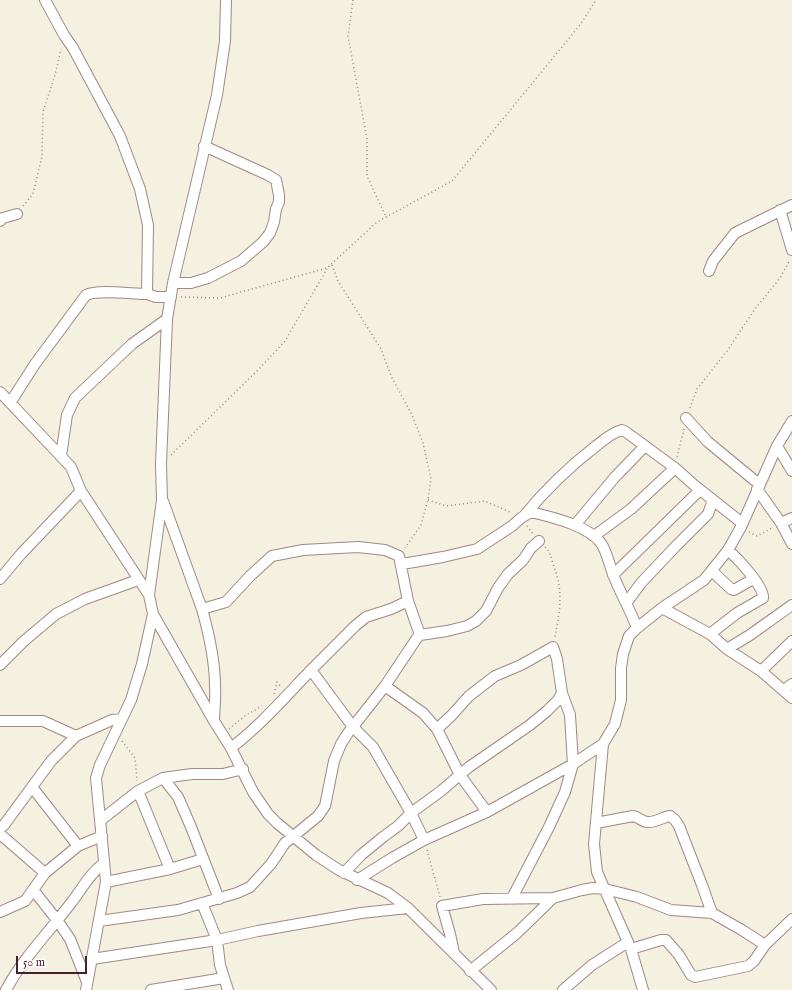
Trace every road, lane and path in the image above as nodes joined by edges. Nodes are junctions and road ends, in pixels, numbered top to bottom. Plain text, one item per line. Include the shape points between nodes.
1 (45, 0) edge
2 (226, 0) edge
3 (353, 0) edge
4 (596, 0) edge
5 (64, 35) junction
6 (204, 146) junction
7 (792, 205) edge
8 (780, 210) junction
9 (17, 214) joint
10 (386, 217) junction
11 (0, 221) edge
12 (792, 250) edge
13 (792, 256) edge
14 (332, 264) junction
15 (327, 268) junction
16 (709, 271) dead end
17 (173, 283) junction
18 (147, 294) junction
19 (171, 297) junction
20 (167, 319) junction
21 (0, 392) edge
22 (10, 403) junction
23 (686, 418) junction
24 (792, 421) edge
25 (645, 446) junction
26 (777, 446) junction
27 (61, 456) junction
28 (161, 464) junction
29 (675, 468) junction
30 (792, 472) edge
31 (758, 487) junction
32 (700, 490) junction
33 (80, 491) junction
34 (162, 500) junction
35 (713, 500) junction
36 (524, 516) junction
37 (792, 518) edge
38 (781, 523) junction
39 (575, 525) junction
40 (742, 525) junction
41 (594, 536) junction
42 (539, 541) dead end
43 (792, 544) edge
44 (728, 550) junction
45 (401, 560) junction
46 (712, 571) junction
47 (613, 575) junction
48 (0, 579) edge
49 (753, 579) junction
50 (138, 580) junction
51 (149, 595) junction
52 (408, 601) junction
53 (626, 602) junction
54 (792, 605) edge
55 (662, 608) junction
56 (202, 610) junction
57 (153, 614) junction
58 (636, 628) junction
59 (710, 634) junction
60 (420, 635) junction
61 (792, 641) edge
62 (727, 648) junction
63 (0, 665) edge
64 (312, 670) junction
65 (761, 671) junction
66 (792, 684) edge
67 (384, 686) junction
68 (784, 690) junction
69 (562, 693) junction
70 (274, 696) dead end
71 (286, 696) junction
72 (792, 698) edge
73 (265, 705) dead end
74 (122, 719) junction
75 (0, 721) edge
76 (214, 721) junction
77 (353, 727) junction
78 (437, 729) junction
79 (115, 733) junction
80 (223, 734) junction
81 (76, 736) junction
82 (603, 744) junction
83 (231, 748) junction
84 (573, 764) junction
85 (243, 769) junction
86 (460, 775) junction
87 (163, 778) junction
88 (32, 787) junction
89 (138, 791) junction
90 (487, 812) junction
91 (411, 813) junction
92 (101, 820) junction
93 (596, 823) junction
94 (0, 828) edge
95 (0, 834) edge
96 (102, 836) junction
97 (294, 836) junction
98 (424, 840) junction
99 (78, 846) junction
100 (203, 859) junction
101 (104, 863) junction
102 (170, 869) junction
103 (45, 873) junction
104 (344, 873) junction
105 (357, 880) junction
106 (106, 882) junction
107 (605, 889) junction
108 (34, 891) junction
109 (512, 898) junction
110 (553, 898) junction
111 (219, 899) junction
112 (202, 903) junction
113 (442, 906) junction
114 (408, 908) junction
115 (0, 912) edge
116 (712, 913) junction
117 (57, 920) junction
118 (792, 920) edge
119 (99, 921) junction
120 (217, 940) junction
121 (765, 945) junction
122 (629, 946) junction
123 (454, 953) junction
124 (92, 960) junction
125 (470, 971) junction
126 (224, 978) junction
127 (87, 986) edge
128 (6, 990) edge
129 (151, 990) edge
130 (228, 990) edge
131 (491, 990) edge
132 (563, 990) edge
133 (643, 990) edge

1 - 5 street
2 - 6 street via 225,41 217,95
3 - 10 path via 348,36 367,139 367,176
4 - 10 path via 580,25 452,181
5 - 9 path via 56,75 43,112 42,156 33,194
5 - 18 street via 120,136 140,189 148,225
6 - 17 street
6 - 17 street via 276,180 279,202 270,233 240,261 208,278 192,283
7 - 8 street
8 - 12 street
8 - 16 street via 735,233 714,260
9 - 11 street
10 - 14 path via 377,222
13 - 23 path via 780,278 754,309 727,351 697,389
14 - 15 path
14 - 45 path via 338,281 381,349 423,443 431,479 428,499 420,524
15 - 19 path via 220,298
15 - 28 path via 285,340 258,370
17 - 19 street
18 - 19 street
18 - 22 street via 105,292 86,295
19 - 20 street
20 - 27 street via 132,344 75,398 67,415
20 - 28 street
21 - 22 street
22 - 27 street
23 - 29 path
23 - 31 street via 708,442
24 - 26 street
25 - 29 street
25 - 36 street via 622,430 612,433 551,485
25 - 39 street
26 - 30 street
26 - 31 street
27 - 33 street via 71,467
28 - 34 street
29 - 32 street
29 - 41 street via 631,510
31 - 38 street
31 - 40 street
32 - 35 street
32 - 47 street
33 - 48 street
33 - 50 street
34 - 51 street
34 - 56 street
35 - 40 street
35 - 53 street via 708,514
36 - 39 street via 535,513
36 - 45 street via 477,549 443,557
37 - 38 street
38 - 40 path via 757,536
38 - 43 street
39 - 41 street
40 - 44 street
41 - 47 street via 606,554
42 - 60 street via 508,574 486,611 476,621 467,626
44 - 46 street
44 - 49 street
45 - 52 street
45 - 56 street via 385,550 358,547 303,550 272,556 226,602
46 - 49 street via 734,590
46 - 55 street via 704,580
47 - 53 street
49 - 59 street via 764,598 742,610
50 - 51 street
50 - 63 street via 85,598 56,614
51 - 57 street
52 - 60 street
52 - 64 street via 366,617
53 - 58 street
54 - 62 street
55 - 58 street
55 - 59 street
56 - 76 street via 214,666
57 - 74 street via 140,671
57 - 76 street
58 - 82 street via 629,636 623,654 621,700 615,724
59 - 62 street
60 - 67 street
61 - 65 street
62 - 65 street
64 - 71 street
64 - 77 street
65 - 68 street
66 - 68 street
67 - 77 street
67 - 78 street via 422,713
68 - 72 street
69 - 78 street via 553,647 495,676 469,696
69 - 84 street via 570,715
69 - 86 street via 553,706 530,725
70 - 71 path via 277,682
71 - 83 street via 249,734
73 - 80 path via 246,715
74 - 79 street
74 - 81 street via 112,720
75 - 81 street via 44,721
76 - 80 street
77 - 91 street via 373,747
77 - 97 street via 341,744 334,762 325,806 311,823
78 - 86 street
79 - 89 path via 135,758
79 - 92 street via 96,778
80 - 83 street
81 - 88 street via 51,761
82 - 84 street
82 - 93 street
83 - 85 street
84 - 90 street
84 - 109 street via 565,792
85 - 87 street via 223,774 192,774
85 - 97 street via 259,803 277,823
86 - 90 street
86 - 91 street
87 - 89 street
87 - 100 street via 178,797
88 - 94 street
88 - 99 street
89 - 92 street
89 - 102 street
90 - 98 street
91 - 98 street
91 - 104 street via 361,855
92 - 96 street
93 - 107 street via 594,858
93 - 116 street via 639,816 650,823 670,816 675,820
95 - 103 street
96 - 99 street
96 - 101 street
97 - 104 street via 316,855
97 - 111 street via 285,843 272,864 250,887
98 - 105 street
98 - 113 path
99 - 103 street
100 - 102 street
100 - 111 street
101 - 106 street
101 - 117 street via 89,876
102 - 106 street
103 - 108 street
104 - 105 street
105 - 114 street via 388,893
106 - 119 street
107 - 110 street via 593,888
107 - 116 street via 637,897 671,910
107 - 122 street
108 - 115 street via 25,901
108 - 117 street
109 - 110 street
109 - 113 street
110 - 125 street via 517,933
111 - 112 street
112 - 119 street via 178,910
112 - 120 street
113 - 123 street
114 - 120 street via 361,913
114 - 123 street
116 - 121 street
117 - 127 street via 70,939
117 - 128 street
118 - 121 street
119 - 124 street
120 - 124 street
120 - 126 street
121 - 122 street via 748,966 695,977 666,940
122 - 132 street via 592,965
122 - 133 street
123 - 125 street
124 - 127 street
125 - 131 street
126 - 129 street
126 - 130 street

